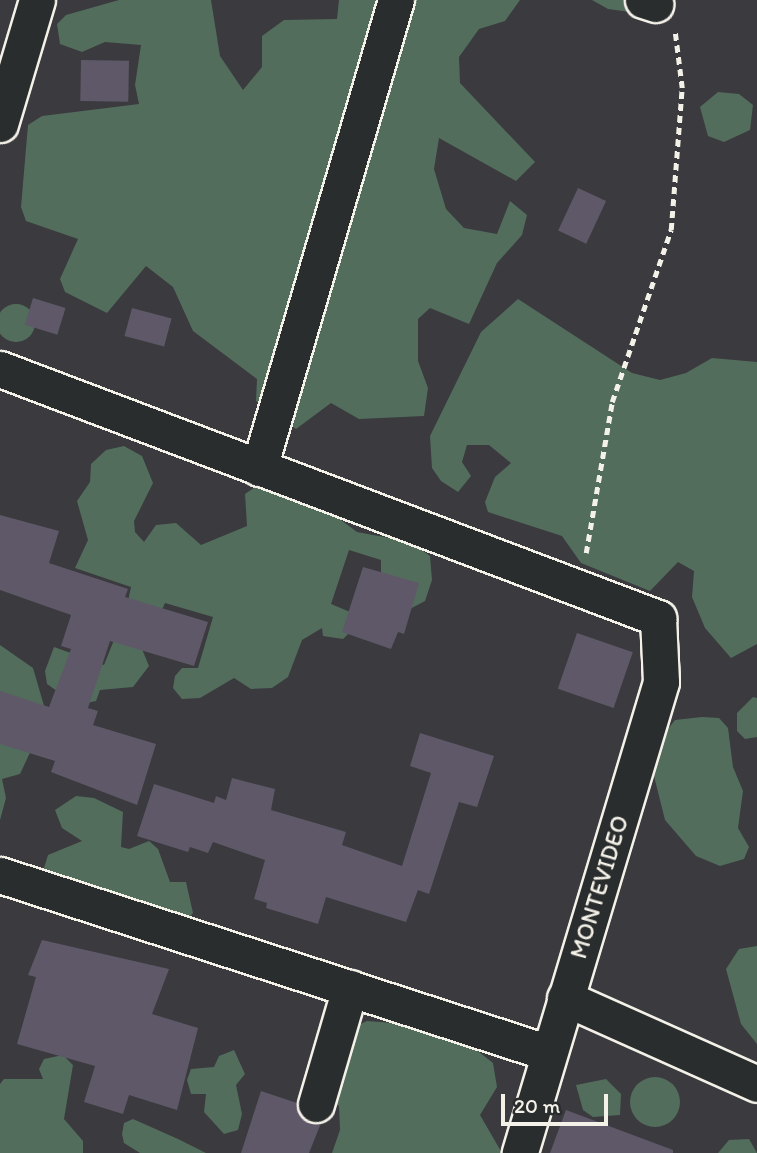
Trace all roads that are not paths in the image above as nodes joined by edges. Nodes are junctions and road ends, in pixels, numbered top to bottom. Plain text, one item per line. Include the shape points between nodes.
1 (37, 0) edge
2 (396, 0) edge
3 (0, 124) edge
4 (0, 369) edge
5 (259, 468) junction
6 (0, 875) edge
7 (350, 988) junction
8 (565, 998) junction
9 (549, 1053) junction
10 (757, 1084) edge
11 (316, 1104) dead end
12 (520, 1153) edge

1 - 3 street
2 - 5 street
4 - 5 street
5 - 8 street, MONTEVIDEO via 658,618 661,682
6 - 7 street
7 - 9 street
7 - 11 street
8 - 9 street, MONTEVIDEO
8 - 10 street
9 - 12 street, MONTEVIDEO

